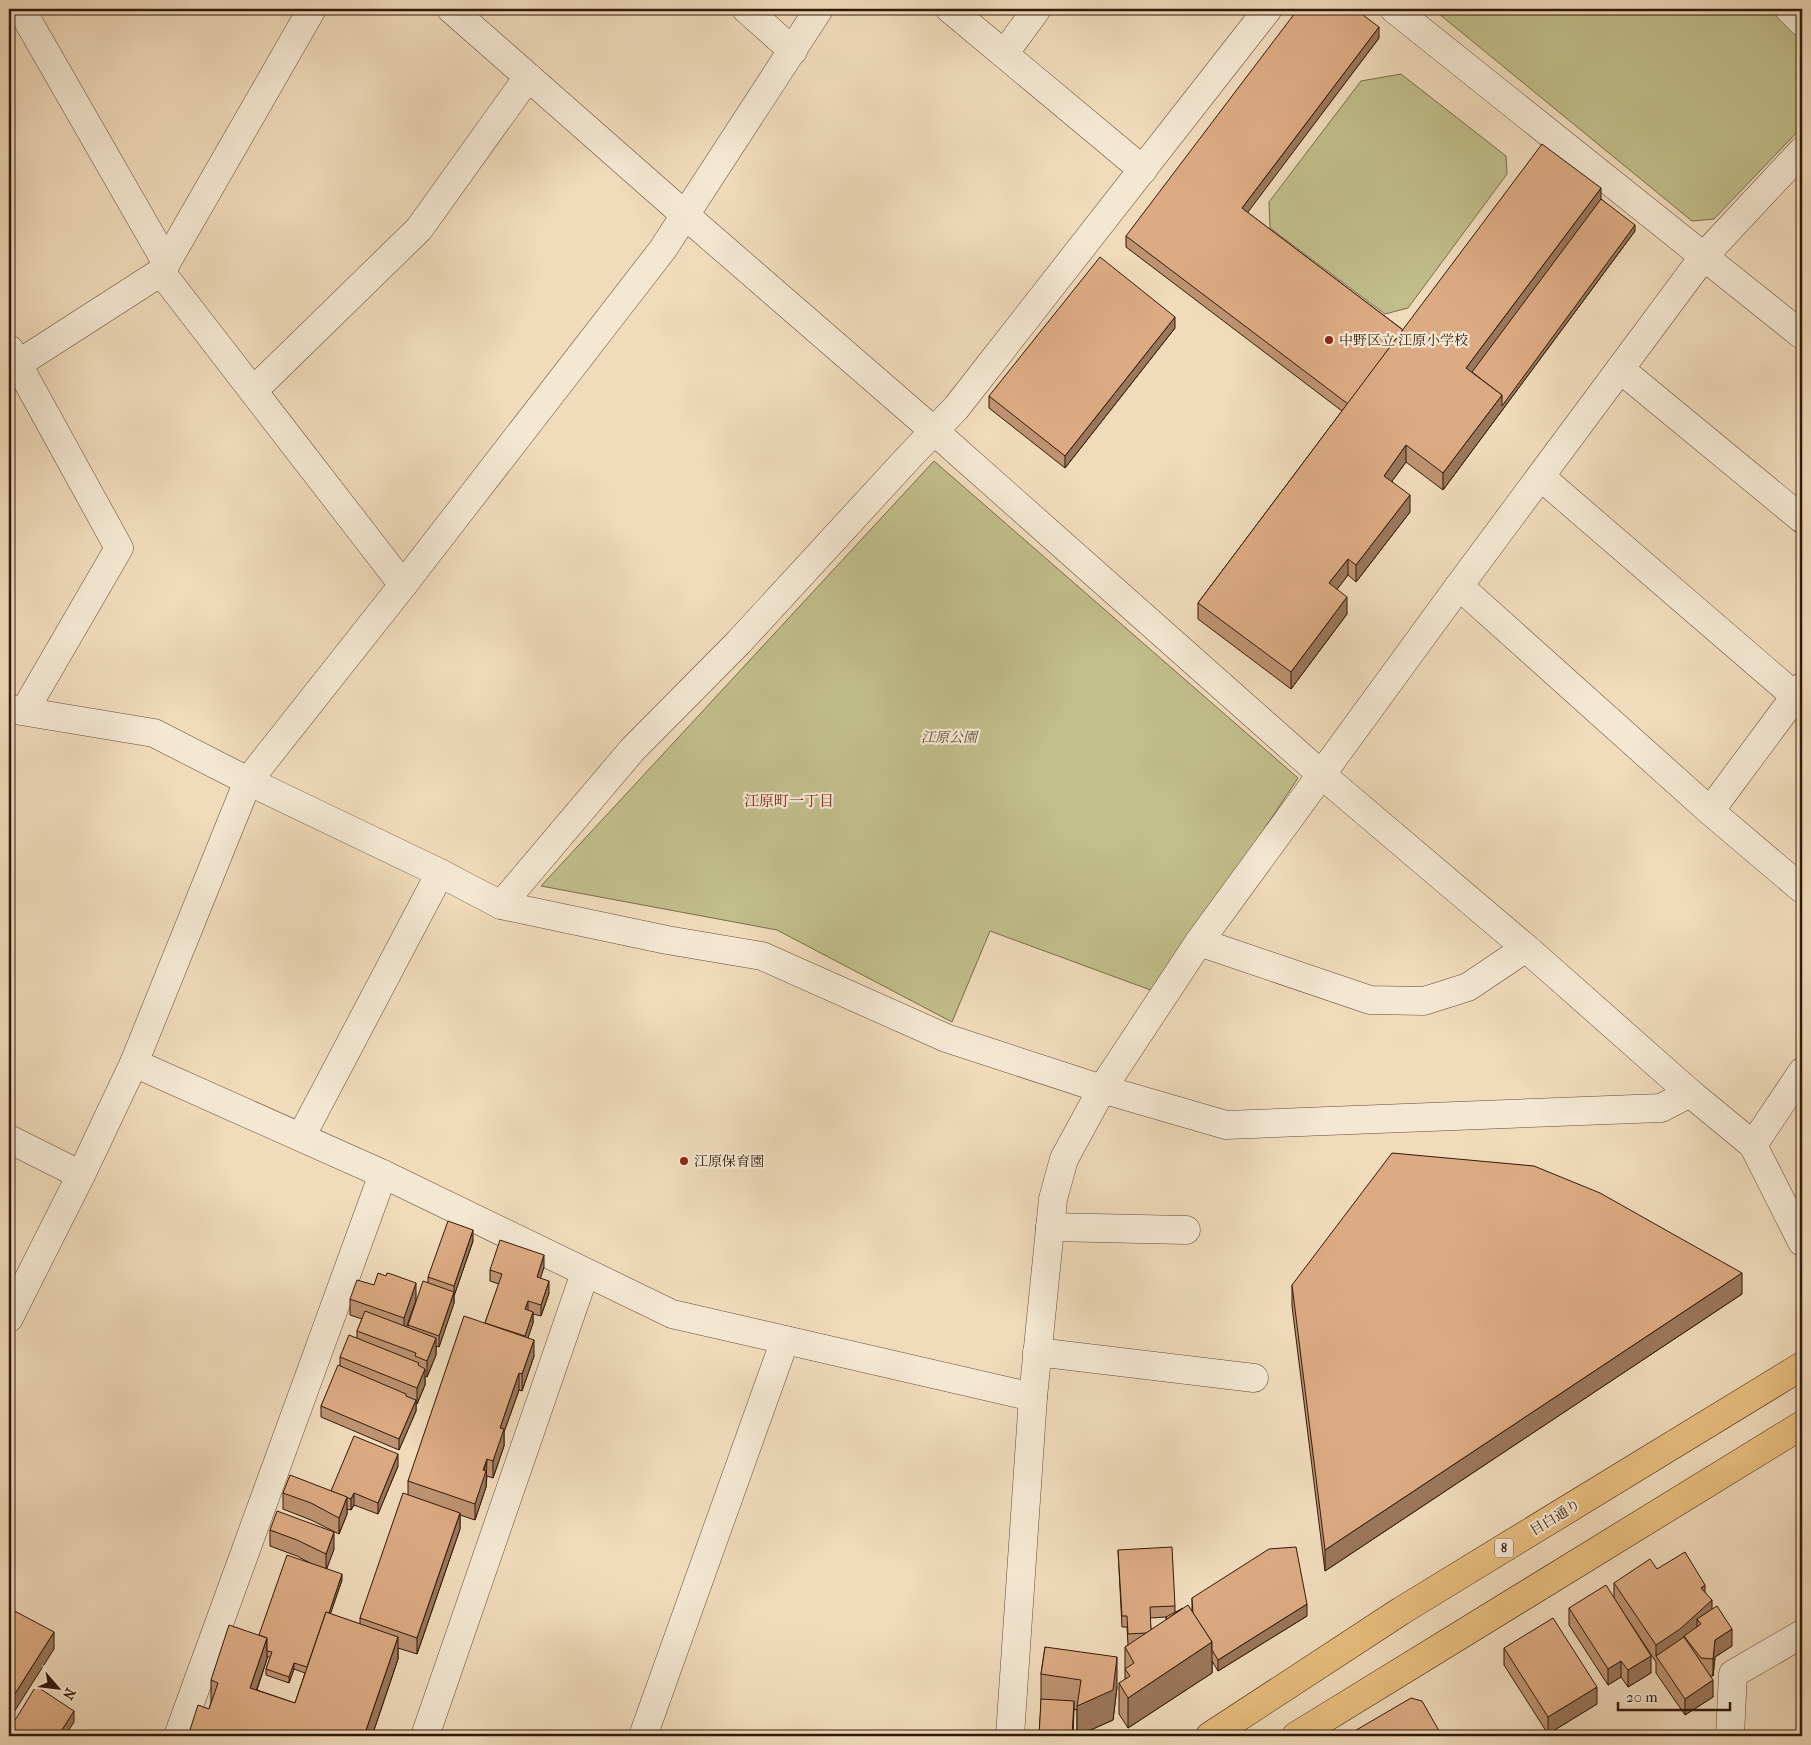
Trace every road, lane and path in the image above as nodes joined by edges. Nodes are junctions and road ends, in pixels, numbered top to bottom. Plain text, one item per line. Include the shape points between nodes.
1 (20, 9) edge
2 (312, 9) edge
3 (450, 9) edge
4 (746, 9) edge
5 (819, 9) edge
6 (950, 9) edge
7 (1037, 9) edge
8 (1268, 9) edge
9 (1394, 9) edge
10 (1789, 9) edge
11 (1802, 22) edge
12 (793, 51) junction
13 (1004, 54) junction
14 (528, 77) junction
15 (1802, 152) edge
16 (1142, 170) junction
17 (684, 215) junction
18 (1704, 256) junction
19 (163, 267) junction
20 (1802, 335) edge
21 (12, 362) edge
22 (1620, 369) junction
23 (253, 391) junction
24 (934, 431) junction
25 (1541, 477) junction
26 (1802, 519) edge
27 (403, 585) junction
28 (1459, 586) junction
29 (1799, 691) edge
30 (17, 709) edge
31 (1322, 775) junction
32 (248, 781) junction
33 (1710, 811) junction
34 (440, 873) junction
35 (1802, 889) edge
36 (501, 904) junction
37 (1199, 942) junction
38 (1526, 948) junction
39 (134, 1063) junction
40 (1802, 1072) edge
41 (1102, 1088) junction
42 (1690, 1093) junction
43 (301, 1138) junction
44 (9, 1139) edge
45 (1754, 1145) junction
46 (383, 1174) junction
47 (81, 1175) junction
48 (1050, 1227) junction
49 (1186, 1230) dead end
50 (1802, 1242) edge
51 (585, 1273) junction
52 (9, 1318) edge
53 (785, 1340) junction
54 (1037, 1352) junction
55 (1802, 1366) edge
56 (1254, 1378) dead end
57 (1033, 1397) junction
58 (1802, 1425) edge
59 (1802, 1634) edge
60 (178, 1736) edge
61 (425, 1736) edge
62 (642, 1736) edge
63 (1010, 1736) edge
64 (1210, 1736) edge
65 (1296, 1736) edge
66 (1730, 1736) edge

1 - 19 street
2 - 19 street
3 - 14 street
4 - 12 street
5 - 12 street
6 - 13 street
7 - 13 street
8 - 16 street
9 - 18 street
10 - 11 street
12 - 17 street
13 - 16 street
14 - 17 street
14 - 23 street via 418,229
15 - 18 street
16 - 24 street via 956,408
17 - 24 street
17 - 27 street via 663,249
18 - 20 street
18 - 22 street
19 - 21 street
19 - 23 street
21 - 30 street via 119,548
22 - 25 street
22 - 26 street
23 - 27 street
24 - 31 street
24 - 36 street via 739,642 632,750
25 - 28 street
25 - 29 street
27 - 32 street
28 - 31 street
28 - 33 street
29 - 33 street
30 - 32 street via 154,733
31 - 37 street
31 - 38 street
32 - 34 street
32 - 39 street
33 - 35 street
34 - 36 street
34 - 43 street
36 - 41 street via 667,940 762,956 946,1038
37 - 38 street via 1370,1000 1424,1001 1468,987
37 - 41 street
38 - 42 street
39 - 43 street
39 - 47 street
40 - 45 street
41 - 42 street via 1226,1125 1661,1108
41 - 48 street via 1064,1159 1053,1199
42 - 45 street
43 - 46 street
44 - 47 street
45 - 50 street
46 - 51 street
46 - 60 street
47 - 52 street
48 - 49 street
48 - 54 street
51 - 53 street via 672,1314
51 - 61 street
53 - 57 street
53 - 62 street
54 - 56 street
54 - 57 street
55 - 64 main road, 目白通り / 8 via 1401,1611
57 - 63 street
58 - 65 main road
59 - 66 street via 1733,1674

